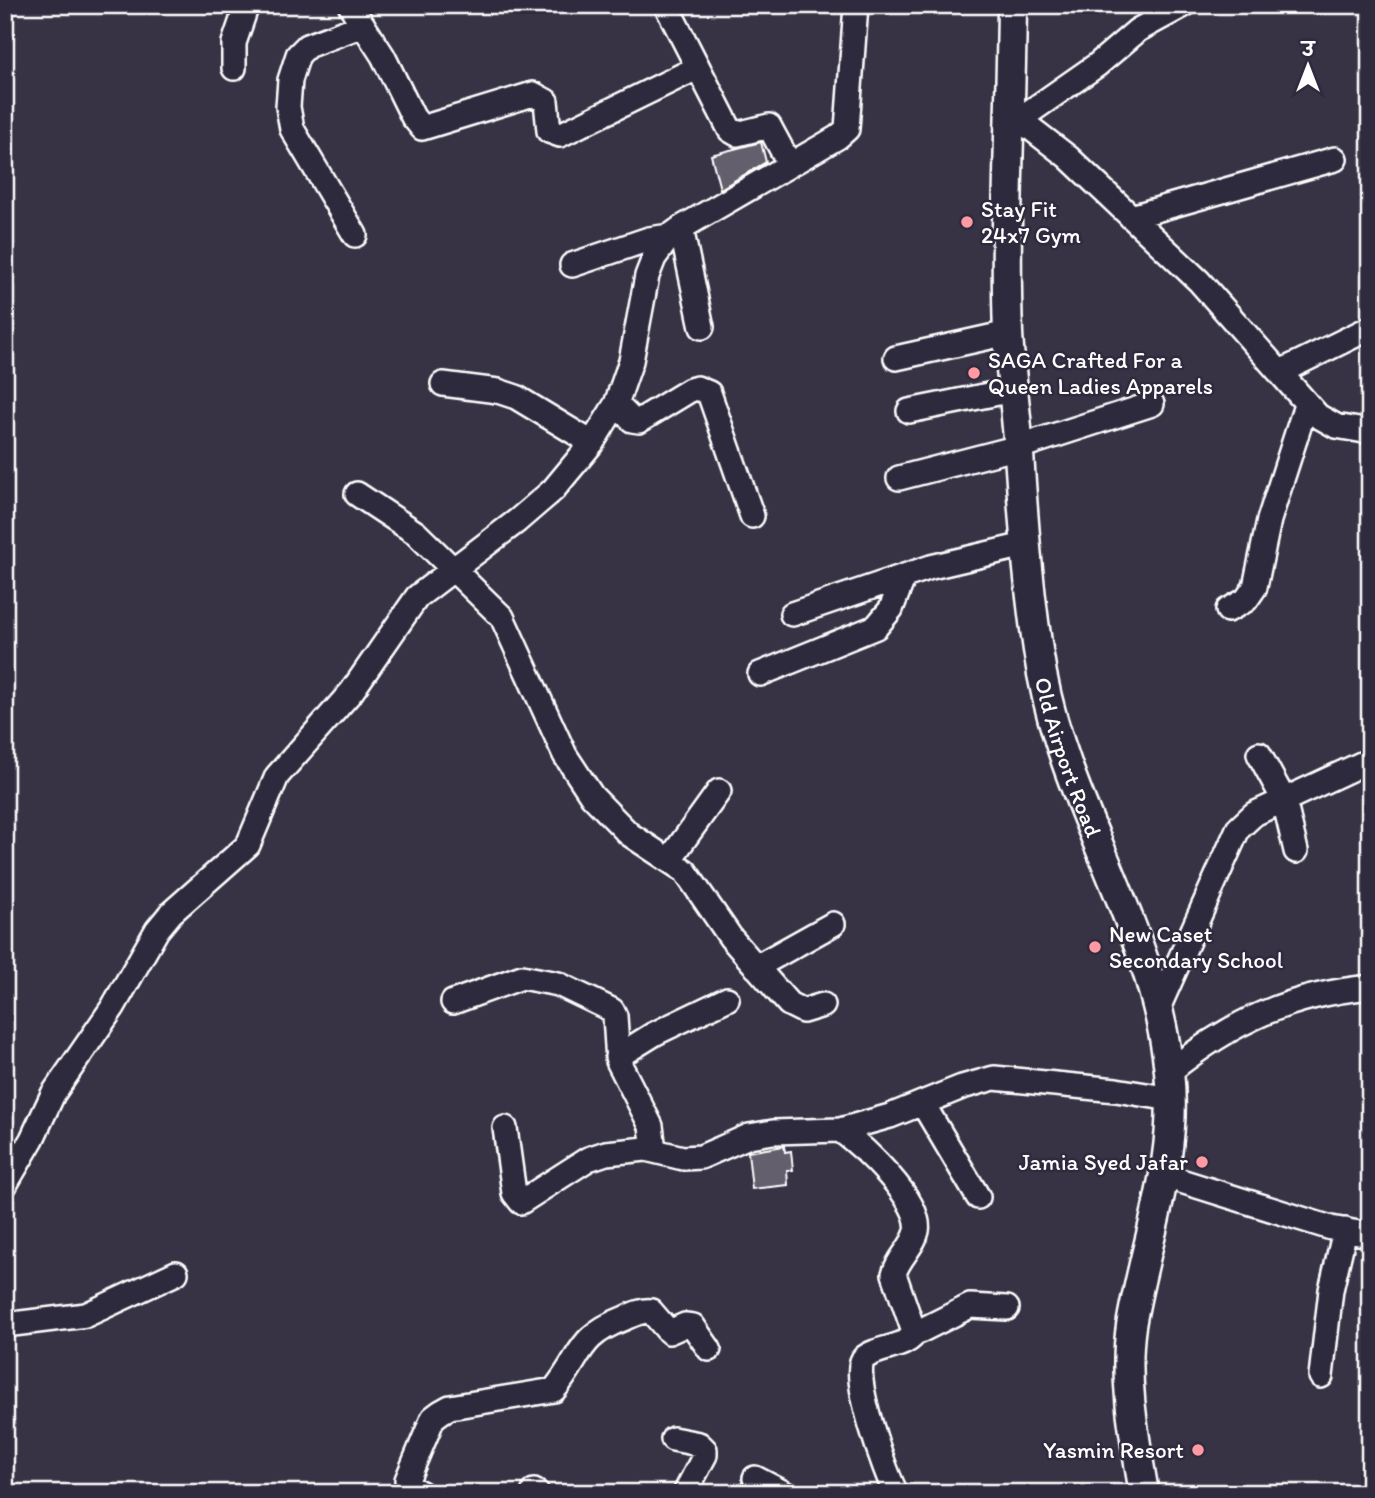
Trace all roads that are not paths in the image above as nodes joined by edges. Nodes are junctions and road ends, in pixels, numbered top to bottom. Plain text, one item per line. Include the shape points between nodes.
1 (247, 5) edge
2 (350, 5) edge
3 (666, 5) edge
4 (856, 5) edge
5 (1013, 5) edge
6 (1184, 5) edge
7 (363, 25) junction
8 (234, 68) dead end
9 (697, 68) junction
10 (1015, 123) junction
11 (1335, 159) dead end
12 (790, 165) junction
13 (1131, 217) junction
14 (676, 232) junction
15 (355, 235) dead end
16 (572, 265) dead end
17 (702, 327) dead end
18 (1370, 328) edge
19 (1008, 334) junction
20 (896, 358) dead end
21 (1280, 372) junction
22 (443, 384) dead end
23 (1013, 390) junction
24 (616, 404) junction
25 (1152, 404) dead end
26 (1306, 405) junction
27 (909, 411) dead end
28 (1370, 432) edge
29 (592, 443) junction
30 (1019, 447) junction
31 (899, 478) dead end
32 (358, 494) dead end
33 (752, 516) dead end
34 (1025, 545) junction
35 (454, 568) junction
36 (904, 576) junction
37 (1228, 610) dead end
38 (792, 614) dead end
39 (760, 674) dead end
40 (1259, 754) dead end
41 (1370, 760) edge
42 (719, 791) dead end
43 (1284, 800) junction
44 (1296, 851) dead end
45 (670, 859) junction
46 (833, 924) dead end
47 (756, 967) junction
48 (1370, 987) edge
49 (727, 999) dead end
50 (453, 1002) dead end
51 (823, 1005) dead end
52 (1159, 1006) junction
53 (617, 1057) junction
54 (1170, 1086) junction
55 (923, 1104) junction
56 (505, 1128) dead end
57 (840, 1129) junction
58 (654, 1150) junction
59 (1165, 1176) junction
60 (5, 1185) edge
61 (978, 1197) dead end
62 (1345, 1230) junction
63 (1370, 1235) edge
64 (176, 1273) dead end
65 (1007, 1308) dead end
66 (5, 1325) edge
67 (916, 1331) junction
68 (709, 1349) dead end
69 (1321, 1376) dead end
70 (673, 1439) dead end
71 (755, 1478) dead end
72 (421, 1493) edge
73 (685, 1493) edge
74 (785, 1493) edge
75 (896, 1493) edge
76 (1144, 1493) edge

1 - 8 street via 234,43
2 - 7 street
3 - 9 street
4 - 12 street via 847,129
5 - 10 main road, Old Airport Road
6 - 10 street via 1138,30
7 - 9 street via 422,128 533,94 546,101 549,131 560,135
7 - 15 street via 307,46 298,55 288,107 292,129
9 - 12 street via 730,131 737,134 769,126
10 - 13 street via 1068,157
10 - 19 main road, Old Airport Road
11 - 13 street
12 - 14 street
13 - 21 street via 1199,281
14 - 16 street
14 - 17 street
14 - 24 street via 654,258 647,276 631,361
18 - 21 street
19 - 20 street
19 - 23 main road, Old Airport Road
21 - 26 street
22 - 29 street via 516,397
23 - 27 street
23 - 30 main road, Old Airport Road
24 - 29 street
24 - 33 street via 639,421 690,390 709,393
25 - 30 street
26 - 28 street via 1336,426
26 - 37 street via 1269,520 1255,587 1246,600
29 - 35 street via 553,489
30 - 31 street
30 - 34 main road, Old Airport Road
32 - 35 street via 416,533
34 - 36 street
34 - 52 main road, Old Airport Road via 1043,675 1060,747 1145,956
35 - 45 street via 502,617 565,755 592,796 629,834
35 - 60 street via 417,597 352,691 277,775 248,845 157,930 113,1007 53,1094
36 - 38 street
36 - 39 street via 891,609 876,628
40 - 43 street
41 - 43 street
42 - 45 street
43 - 44 street
43 - 52 street via 1254,814 1238,829
45 - 47 street via 696,884
46 - 47 street
47 - 51 street via 797,1010
48 - 54 street via 1284,1003 1222,1034
49 - 53 street
50 - 53 street via 522,977 558,984 612,1010
52 - 54 main road, Old Airport Road
53 - 58 street via 652,1126
54 - 55 street via 1116,1090 994,1078
54 - 59 main road, Old Airport Road
55 - 57 street
55 - 61 street
56 - 58 street via 514,1193 522,1202 589,1159 620,1150
57 - 58 street via 749,1136 692,1158
57 - 67 street via 891,1176 914,1214 917,1233 894,1273
59 - 62 street
59 - 76 main road, Old Airport Road via 1129,1352
62 - 63 street
62 - 69 street via 1331,1290
64 - 66 street via 86,1315
65 - 67 street via 970,1306
67 - 75 street via 907,1341 866,1357 860,1366 868,1416
68 - 72 street via 693,1326 669,1332 651,1311 615,1321 580,1347 554,1390 450,1407 433,1418 407,1480
70 - 73 street via 699,1444 705,1450
71 - 74 street

